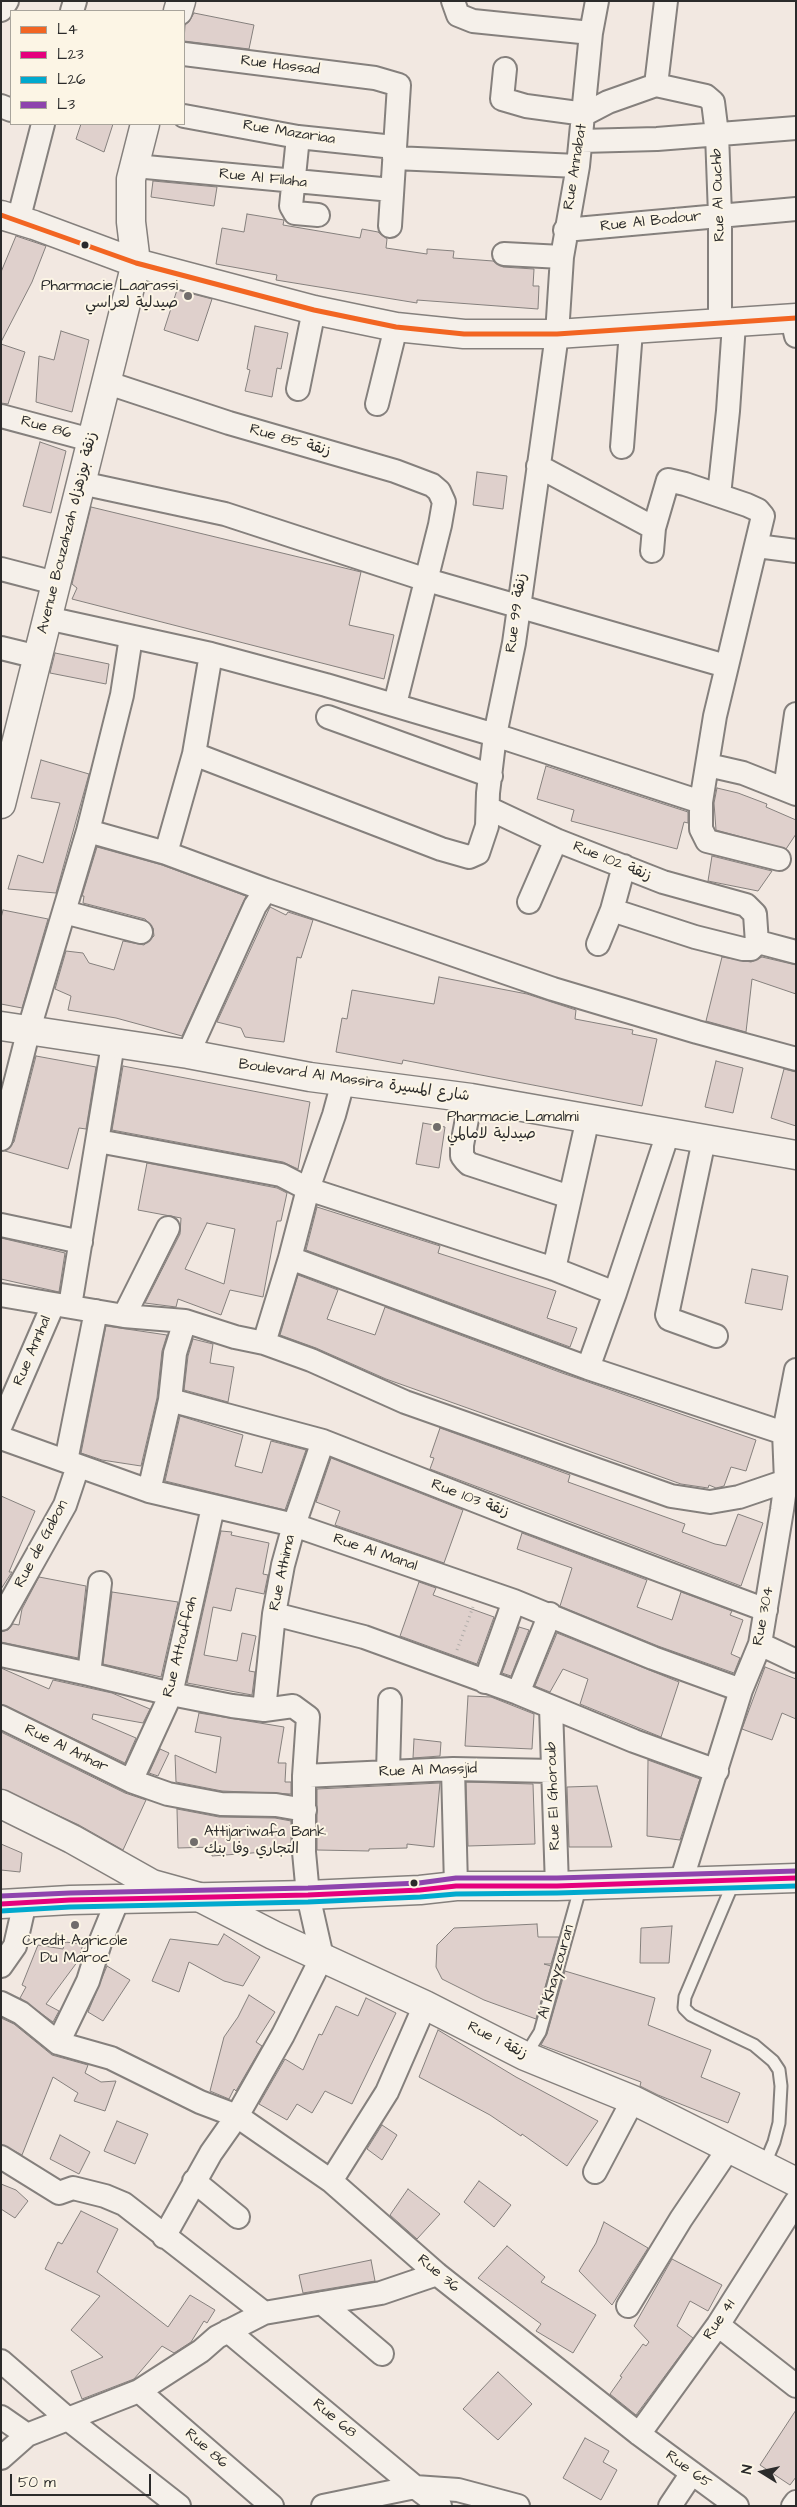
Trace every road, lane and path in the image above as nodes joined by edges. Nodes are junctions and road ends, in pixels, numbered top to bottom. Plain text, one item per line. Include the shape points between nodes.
1 (7, 1) edge
2 (453, 1) edge
3 (597, 1) edge
4 (666, 1) edge
5 (1, 10) edge
6 (591, 33) junction
7 (185, 54) edge
8 (505, 69) dead end
9 (656, 85) junction
10 (585, 114) junction
11 (185, 116) edge
12 (43, 125) edge
13 (145, 125) edge
14 (796, 128) edge
15 (717, 134) junction
16 (298, 137) junction
17 (581, 142) junction
18 (394, 152) junction
19 (135, 166) junction
20 (578, 166) junction
21 (293, 182) junction
22 (392, 190) junction
23 (796, 209) edge
24 (318, 215) dead end
25 (720, 215) junction
26 (6, 219) edge
27 (390, 226) dead end
28 (565, 230) junction
29 (504, 254) dead end
30 (562, 257) junction
31 (136, 263) junction
32 (314, 310) junction
33 (727, 324) junction
34 (794, 325) edge
35 (396, 327) junction
36 (631, 331) junction
37 (557, 334) junction
38 (105, 382) junction
39 (298, 389) dead end
40 (377, 404) dead end
41 (1, 416) edge
42 (91, 440) junction
43 (622, 447) dead end
44 (538, 466) junction
45 (81, 482) junction
46 (719, 495) junction
47 (654, 528) junction
48 (757, 546) junction
49 (652, 551) dead end
50 (796, 551) edge
51 (1, 569) edge
52 (428, 580) junction
53 (55, 583) junction
54 (518, 606) junction
55 (47, 618) junction
56 (131, 637) junction
57 (1, 648) edge
58 (211, 654) junction
59 (38, 657) junction
60 (726, 666) junction
61 (395, 704) junction
62 (796, 714) edge
63 (328, 717) dead end
64 (495, 735) junction
65 (194, 754) junction
66 (708, 765) junction
67 (491, 776) junction
68 (790, 791) edge
69 (2, 800) edge
70 (701, 802) junction
71 (488, 808) junction
72 (88, 831) junction
73 (556, 840) junction
74 (166, 853) junction
75 (779, 859) dead end
76 (624, 866) junction
77 (266, 890) junction
78 (529, 902) dead end
79 (612, 910) junction
80 (64, 912) junction
81 (141, 932) dead end
82 (757, 943) junction
83 (598, 944) dead end
84 (796, 952) edge
85 (1, 1026) edge
86 (29, 1029) junction
87 (113, 1044) junction
88 (188, 1054) junction
89 (796, 1059) edge
90 (343, 1082) junction
91 (471, 1098) junction
92 (588, 1118) junction
93 (668, 1133) junction
94 (1, 1139) edge
95 (704, 1140) junction
96 (98, 1141) junction
97 (796, 1155) edge
98 (308, 1189) junction
99 (570, 1196) junction
100 (1, 1225) edge
101 (168, 1228) dead end
102 (81, 1242) junction
103 (290, 1258) junction
104 (554, 1269) junction
105 (615, 1293) junction
106 (1, 1295) edge
107 (62, 1305) junction
108 (96, 1311) junction
109 (124, 1316) junction
110 (184, 1321) junction
111 (716, 1336) dead end
112 (264, 1343) junction
113 (588, 1368) junction
114 (796, 1370) edge
115 (170, 1400) junction
116 (1, 1424) edge
117 (790, 1435) edge
118 (1, 1438) edge
119 (323, 1441) junction
120 (72, 1463) junction
121 (786, 1481) junction
122 (150, 1491) junction
123 (213, 1507) junction
124 (789, 1514) edge
125 (294, 1525) junction
126 (100, 1583) dead end
127 (9, 1590) edge
128 (480, 1590) junction
129 (514, 1601) junction
130 (766, 1610) junction
131 (274, 1614) junction
132 (550, 1614) junction
133 (1, 1620) edge
134 (760, 1644) junction
135 (1, 1655) edge
136 (796, 1661) edge
137 (450, 1669) junction
138 (89, 1674) junction
139 (485, 1682) junction
140 (741, 1690) junction
141 (518, 1693) junction
142 (172, 1694) junction
143 (390, 1700) dead end
144 (550, 1707) junction
145 (264, 1710) junction
146 (1, 1717) edge
147 (453, 1769) junction
148 (553, 1771) junction
149 (717, 1771) junction
150 (388, 1772) junction
151 (304, 1776) junction
152 (131, 1781) junction
153 (1, 1804) edge
154 (305, 1810) junction
155 (796, 1878) edge
156 (735, 1880) junction
157 (681, 1882) junction
158 (456, 1886) junction
159 (569, 1886) junction
160 (308, 1895) junction
161 (199, 1897) junction
162 (118, 1899) junction
163 (13, 1903) edge
164 (322, 1957) junction
165 (1, 1966) edge
166 (1, 2003) edge
167 (424, 2005) junction
168 (58, 2043) junction
169 (525, 2056) junction
170 (633, 2100) junction
171 (237, 2116) junction
172 (729, 2148) junction
173 (1, 2158) edge
174 (764, 2166) junction
175 (595, 2172) dead end
176 (194, 2181) junction
177 (331, 2181) junction
178 (796, 2182) edge
179 (796, 2202) edge
180 (238, 2217) dead end
181 (164, 2237) junction
182 (437, 2274) junction
183 (322, 2303) junction
184 (628, 2306) dead end
185 (264, 2313) junction
186 (718, 2326) junction
187 (228, 2331) junction
188 (382, 2354) dead end
189 (1, 2361) edge
190 (794, 2380) edge
191 (139, 2391) junction
192 (1, 2418) edge
193 (68, 2419) junction
194 (639, 2434) junction
195 (27, 2435) junction
196 (1, 2458) edge
197 (692, 2473) junction
198 (414, 2487) junction
199 (796, 2502) edge
200 (735, 2505) edge
201 (179, 2506) edge
202 (272, 2506) edge
203 (323, 2506) edge
204 (440, 2506) edge
205 (518, 2506) edge
206 (670, 2506) edge
207 (793, 2506) edge

1 - 5 street
2 - 6 street via 461,17 497,25
3 - 6 street, Rue Annabat
4 - 9 street
6 - 10 street, Rue Annabat
7 - 18 street, Rue Hassad via 375,78 399,84
8 - 10 street via 503,100
9 - 10 street
9 - 15 street, Rue Al Ouchb via 706,96 713,102
10 - 17 street, Rue Annabat
11 - 16 street, Rue Mazariaa
12 - 26 street
13 - 19 street
14 - 15 street
15 - 17 street
15 - 25 street, Rue Al Ouchb
16 - 18 street, Rue Mazariaa
16 - 21 street
17 - 20 street, Rue Annabat
18 - 20 street, Rue Mazariaa
18 - 22 street
19 - 21 street, Rue Al Filaha
19 - 31 street via 131,179 131,222
20 - 28 street, Rue Annabat
21 - 22 street, Rue Al Filaha
21 - 24 street via 291,206 294,214
22 - 27 street
23 - 25 street, Rue Al Bodour
25 - 28 street, Rue Al Bodour
25 - 33 street, Rue Al Ouchb
26 - 31 street
28 - 30 street, Rue Annabat
29 - 30 street
30 - 37 street, Rue Annabat
31 - 32 street
31 - 38 street, Avenue Bouzahzah زنقة بوزهزاه
32 - 35 street
32 - 39 street
33 - 34 street
33 - 36 street
33 - 46 street, Rue Al Ouchb
35 - 37 street via 464,334
35 - 40 street
36 - 37 street
36 - 43 street
37 - 44 street, Rue 99 زنقة
38 - 42 street, Avenue Bouzahzah زنقة بوزهزاه
38 - 52 street, Rue 85 زنقة via 432,485 444,502
41 - 42 street, Rue 86
42 - 45 street, Avenue Bouzahzah زنقة بوزهزاه
44 - 47 street
44 - 54 street, Rue 99 زنقة
45 - 52 street via 225,514
45 - 53 street, Avenue Bouzahzah زنقة بوزهزاه
46 - 47 street via 666,481
46 - 48 street via 762,514
47 - 49 street
48 - 50 street
48 - 60 street
51 - 53 street
52 - 54 street
52 - 61 street, Rue 85 زنقة
53 - 55 street, Avenue Bouzahzah زنقة بوزهزاه
54 - 60 street
54 - 64 street, Rue 99 زنقة via 514,643
55 - 56 street
55 - 59 street, Avenue Bouzahzah زنقة بوزهزاه
56 - 58 street
56 - 72 street via 122,695
57 - 59 street
58 - 61 street
58 - 65 street
59 - 69 street, Avenue Bouzahzah زنقة بوزهزاه
60 - 66 street
61 - 64 street
62 - 68 street
63 - 67 street
64 - 67 street, Rue 99 زنقة
64 - 70 street
65 - 71 street, Rue 99 زنقة via 469,857 478,852 487,826
65 - 74 street
66 - 68 street via 743,773
66 - 70 street
67 - 71 street, Rue 99 زنقة
70 - 75 street via 701,830 707,841
71 - 73 street, Rue 102 زنقة
72 - 74 street
72 - 80 street
73 - 76 street, Rue 102 زنقة
73 - 78 street
74 - 77 street
76 - 79 street
76 - 82 street, Rue 102 زنقة via 689,890 740,903 756,914
77 - 88 street via 251,914
77 - 89 street via 553,989
79 - 82 street via 737,948 751,949
79 - 83 street
80 - 81 street
80 - 86 street
82 - 84 street
85 - 86 street, Boulevard Al Massira شارع المسيرة
86 - 87 street, Boulevard Al Massira شارع المسيرة
86 - 94 street
87 - 88 street, Boulevard Al Massira شارع المسيرة
87 - 96 street, Rue Annhal
88 - 90 street, Boulevard Al Massira شارع المسيرة
90 - 91 street, Boulevard Al Massira شارع المسيرة
90 - 98 street
91 - 92 street, Boulevard Al Massira شارع المسيرة
91 - 99 street via 462,1145 462,1156 469,1164
92 - 93 street, Boulevard Al Massira شارع المسيرة
92 - 99 street
93 - 95 street, Boulevard Al Massira شارع المسيرة
93 - 105 street
95 - 97 street, Boulevard Al Massira شارع المسيرة
95 - 111 street via 667,1315 668,1319
96 - 98 street via 281,1175
96 - 102 street, Rue Annhal
98 - 103 street
98 - 104 street
99 - 104 street
100 - 102 street
101 - 109 street
102 - 107 street, Rue Annhal
103 - 112 street
103 - 113 street
104 - 105 street
105 - 113 street
106 - 107 street
107 - 108 street
107 - 116 street, Rue Annhal
108 - 109 street
108 - 120 street, Rue de Gabon
109 - 110 street
110 - 112 street via 235,1338
110 - 115 street
112 - 121 street via 405,1402 671,1496 710,1502 739,1497
113 - 117 street
114 - 117 street, Rue 304
115 - 119 street, Rue 103 زنقة
115 - 122 street
117 - 121 street, Rue 304
118 - 120 street, Rue Al Manal
119 - 125 street, Rue Athima
119 - 130 street, Rue 103 زنقة
120 - 122 street, Rue Al Manal
120 - 127 street, Rue de Gabon via 65,1505
121 - 124 street, Rue 304
122 - 123 street, Rue Al Manal
123 - 125 street, Rue Al Manal
123 - 142 street, Rue Attouffah
124 - 130 street, Rue 304
125 - 128 street, Rue Al Manal
125 - 131 street, Rue Athima
126 - 138 street
127 - 133 street, Rue de Gabon
128 - 129 street, Rue Al Manal
128 - 137 path
129 - 132 street, Rue Al Manal
129 - 139 street
130 - 134 street, Rue 304
131 - 137 street via 364,1637
131 - 145 street, Rue Athima
132 - 140 street, Rue Al Manal via 653,1658
132 - 141 street
134 - 136 street
134 - 140 street, Rue 304
135 - 138 street
137 - 139 street
138 - 142 street
139 - 141 street
140 - 149 street, Rue 304
141 - 144 street
142 - 145 street
142 - 152 street, Rue Attouffah
143 - 150 street
144 - 148 street, Rue El Ghoroub
144 - 149 street
145 - 151 street via 293,1706 308,1717
146 - 152 street, Rue Al Anhar
147 - 148 street, Rue Al Massjid
147 - 150 street, Rue Al Massjid
147 - 158 street
148 - 159 street, Rue El Ghoroub
149 - 157 street, Rue 304
150 - 151 street, Rue Al Massjid
151 - 154 street
152 - 154 street, Rue Al Anhar via 193,1800
153 - 161 street via 152,1884
154 - 160 street
155 - 156 street
156 - 157 street
156 - 174 lane via 684,2008 691,2015 754,2045 779,2070 779,2123
157 - 159 street
158 - 159 street
158 - 160 street
159 - 169 lane, Al Khayzouran via 540,2032
160 - 161 street
160 - 164 street
161 - 162 street
161 - 164 street, Rue 1 زنقة
162 - 163 street
162 - 168 street via 88,1981
163 - 165 street via 15,1946
164 - 167 street, Rue 1 زنقة
164 - 171 street
166 - 168 street via 21,2013
167 - 169 street, Rue 1 زنقة
167 - 177 street via 387,2092
168 - 171 street, Rue 36 via 111,2058 200,2102
169 - 170 street, Rue 1 زنقة
170 - 172 street, Rue 1 زنقة
170 - 175 street
171 - 176 street
171 - 177 street, Rue 36
172 - 174 street, Rue 1 زنقة
172 - 184 street
173 - 181 street via 59,2193 73,2188 124,2204
174 - 178 street, Rue 1 زنقة
176 - 180 street
176 - 181 street
177 - 182 street, Rue 36
179 - 186 street, Rue 41
181 - 185 street
182 - 183 street via 381,2293
182 - 194 street, Rue 36
183 - 185 street
183 - 188 street
185 - 187 street
186 - 190 street
186 - 194 street, Rue 41
187 - 191 street
187 - 198 street, Rue 68
189 - 193 street
191 - 193 street
191 - 202 street, Rue 86
192 - 195 street
193 - 195 street
193 - 201 street
194 - 197 street, Rue 65
195 - 196 street
197 - 200 street, Rue 65
197 - 206 street
198 - 203 street
198 - 204 street, Rue 68
198 - 205 street via 458,2490
199 - 207 street

